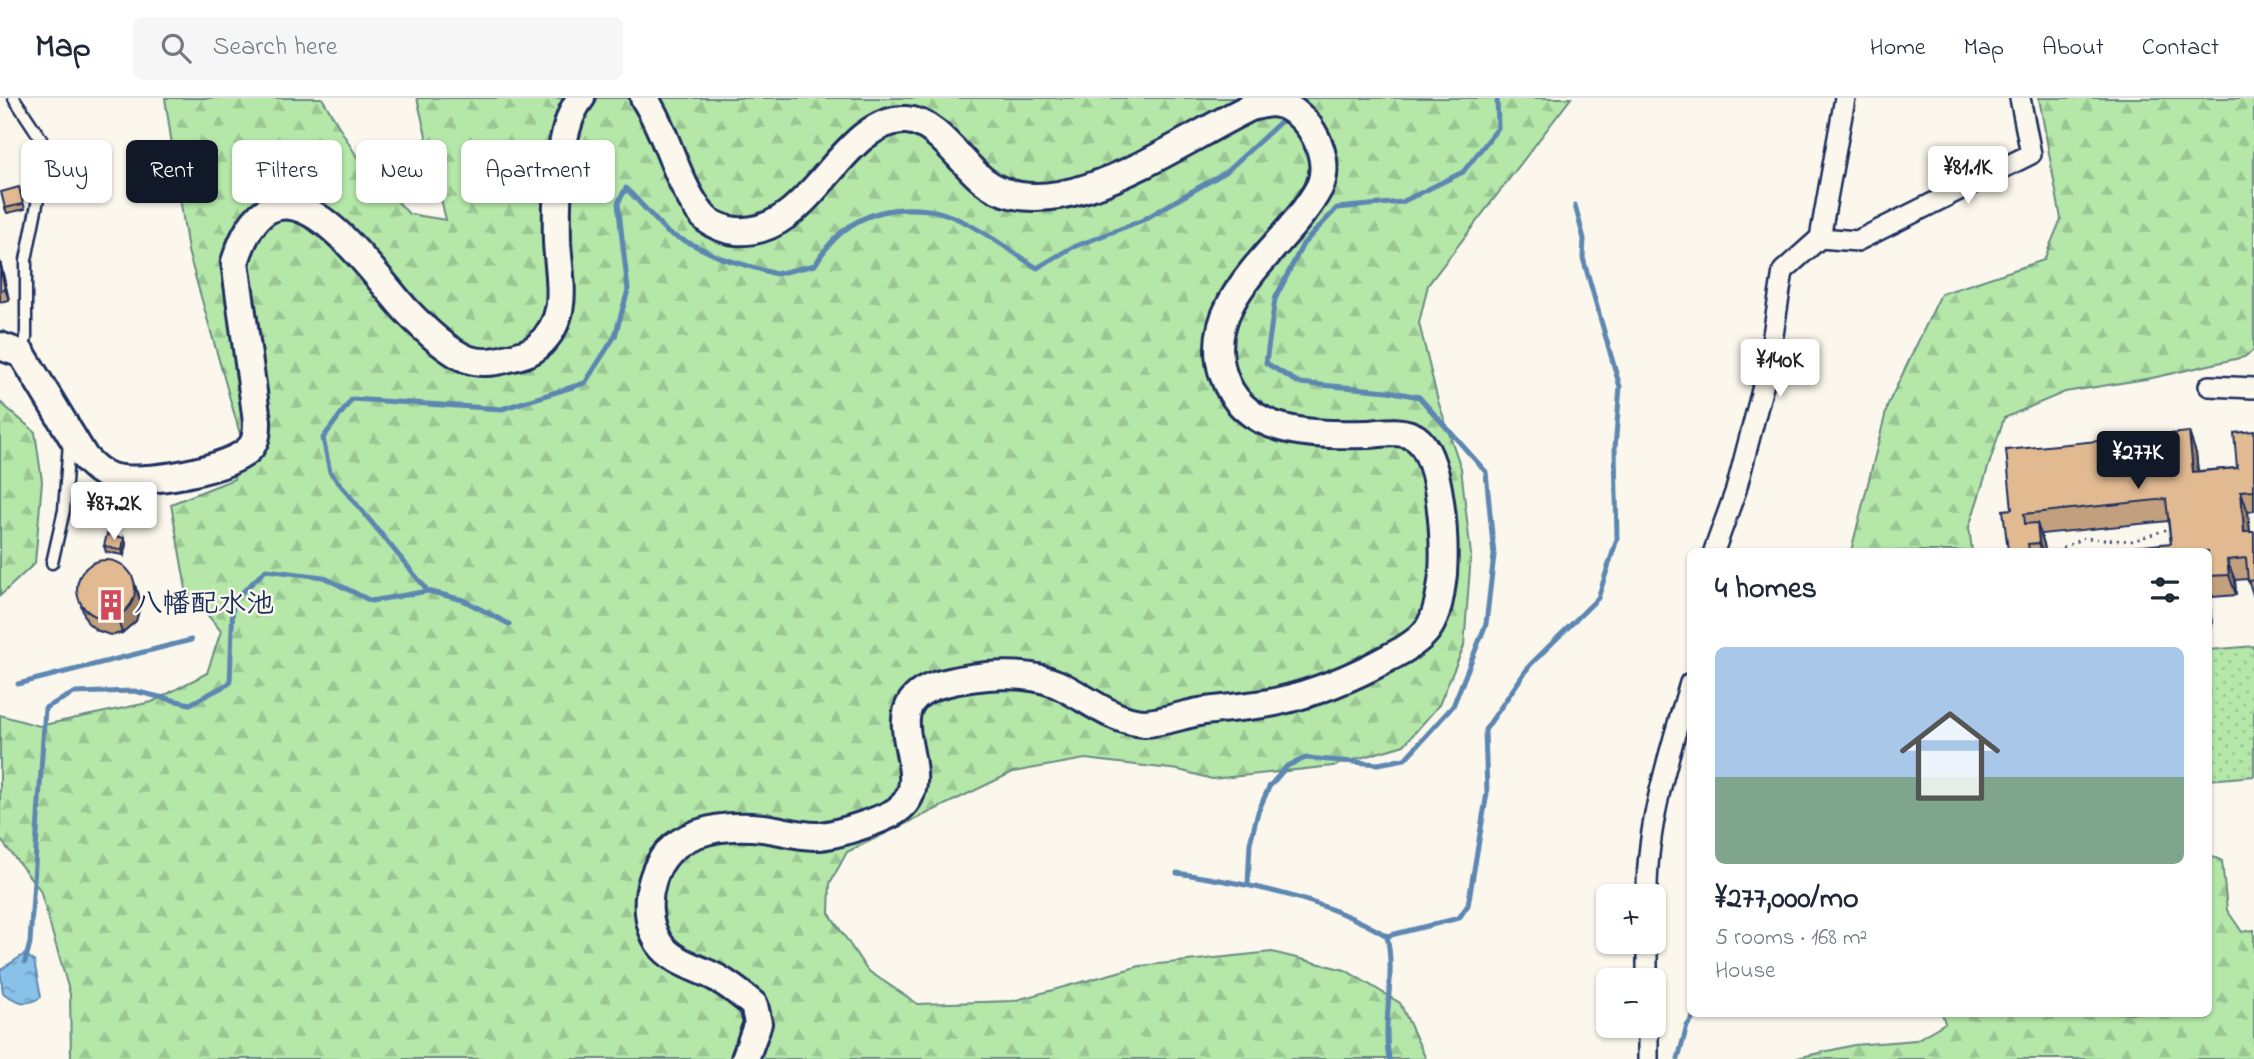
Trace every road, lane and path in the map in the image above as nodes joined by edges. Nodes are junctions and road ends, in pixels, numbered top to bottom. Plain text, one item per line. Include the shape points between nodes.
1 (14, 98) edge
2 (581, 98) edge
3 (644, 98) edge
4 (1845, 98) edge
5 (2020, 98) edge
6 (1820, 238) junction
7 (11, 350) edge
8 (2209, 386) dead end
9 (2254, 388) edge
10 (70, 431) junction
11 (2174, 527) edge
12 (2133, 541) junction
13 (2131, 547) edge
14 (1714, 548) edge
15 (2063, 548) edge
16 (52, 563) dead end
17 (1687, 693) edge
18 (1647, 884) edge
19 (1648, 1038) edge
20 (745, 1059) edge
21 (1648, 1059) edge

1 - 7 lane via 41,139 45,164 26,260 26,338
2 - 10 street via 566,129 562,168 557,222 563,288 559,316 536,349 495,361 456,353 407,311 341,233 312,211 279,206 259,215 242,240 235,262 257,421 251,447 241,456 202,470 134,481 98,471
3 - 20 street via 705,219 728,230 755,232 781,221 864,138 895,121 925,127 1002,192 1038,197 1118,177 1251,107 1275,102 1299,113 1313,131 1322,157 1321,184 1228,310 1217,347 1222,371 1237,400 1261,419 1288,431 1316,436 1405,432 1420,440 1434,475 1442,527 1443,573 1427,630 1382,662 1321,690 1147,723 1118,716 1052,681 1014,676 939,684 919,696 907,712 904,729 915,775 914,791 899,810 819,836 728,827 676,844 659,861 648,914 658,941 671,955 716,977 754,1005 758,1023
4 - 6 street
5 - 6 street via 2031,154 1857,241
6 - 14 street via 1783,271 1768,367 1736,490
7 - 10 street
8 - 9 street
10 - 16 lane via 64,510
11 - 12 path
12 - 13 path
12 - 15 path via 2083,538
17 - 18 street via 1666,764
19 - 21 street

